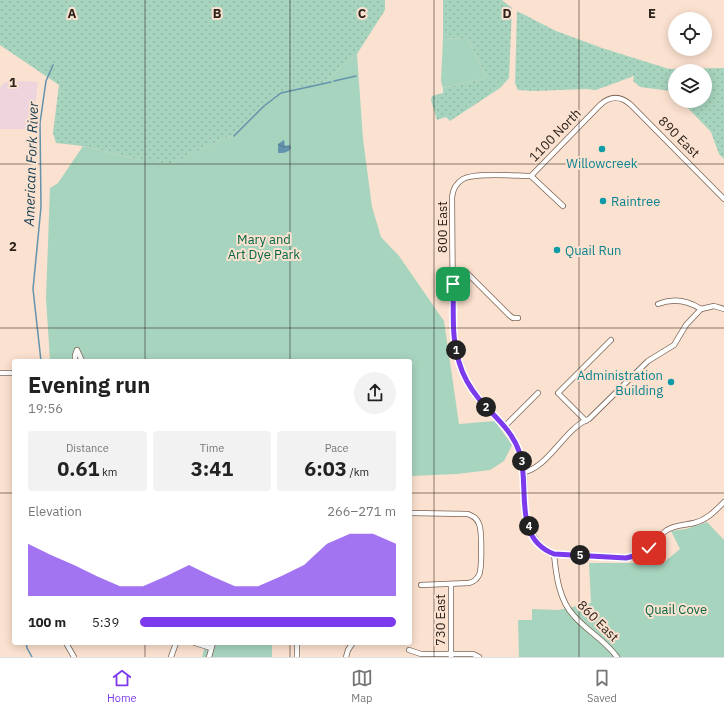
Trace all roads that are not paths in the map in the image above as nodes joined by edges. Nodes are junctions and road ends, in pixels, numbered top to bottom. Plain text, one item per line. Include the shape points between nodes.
1 (614, 97) joint
2 (531, 176) junction
3 (460, 180) joint
4 (724, 199) edge
5 (563, 206) dead end
6 (453, 272) junction
7 (658, 304) dead end
8 (701, 309) junction
9 (724, 309) edge
10 (518, 318) dead end
11 (611, 340) dead end
12 (75, 359) edge
13 (81, 359) edge
14 (1, 373) edge
15 (12, 373) edge
16 (0, 379) edge
17 (538, 393) dead end
18 (586, 421) junction
19 (505, 426) junction
20 (524, 472) junction
21 (724, 502) edge
22 (412, 513) edge
23 (554, 554) junction
24 (451, 584) junction
25 (421, 586) dead end
26 (68, 645) edge
27 (175, 645) edge
28 (212, 645) edge
29 (297, 645) edge
30 (351, 645) edge
31 (409, 650) dead end
32 (451, 655) edge
33 (74, 657) edge
34 (171, 657) edge
35 (209, 657) edge
36 (298, 657) edge
37 (346, 657) edge
38 (479, 657) edge
39 (617, 657) edge

1 - 2 street, 1100 North via 600,105
1 - 4 street, 890 East via 631,105
2 - 3 street, 1100 North via 473,176
2 - 5 street
3 - 6 street, 800 East via 452,197
6 - 10 street via 466,272 509,315
6 - 19 street, 800 East via 454,334 460,364 476,395
7 - 8 street via 681,301
8 - 9 street via 714,306
8 - 18 street via 684,328 673,346 651,358
11 - 18 street via 558,393
12 - 13 street via 77,350
14 - 15 street
14 - 16 street
17 - 19 street
18 - 20 street via 534,468
19 - 20 street, 800 East via 518,449
20 - 23 street, 800 East via 525,517 538,543 546,551
21 - 23 street via 701,521 667,530 649,548 634,556 620,558
22 - 24 street via 468,514 475,517 479,523 479,575 469,583
23 - 39 street, 860 East via 564,601 573,616 606,644
24 - 25 street
24 - 32 street, 730 East
26 - 33 street
27 - 34 street
28 - 35 street
29 - 36 street
30 - 37 street
31 - 32 street via 421,654
32 - 38 street via 473,654

